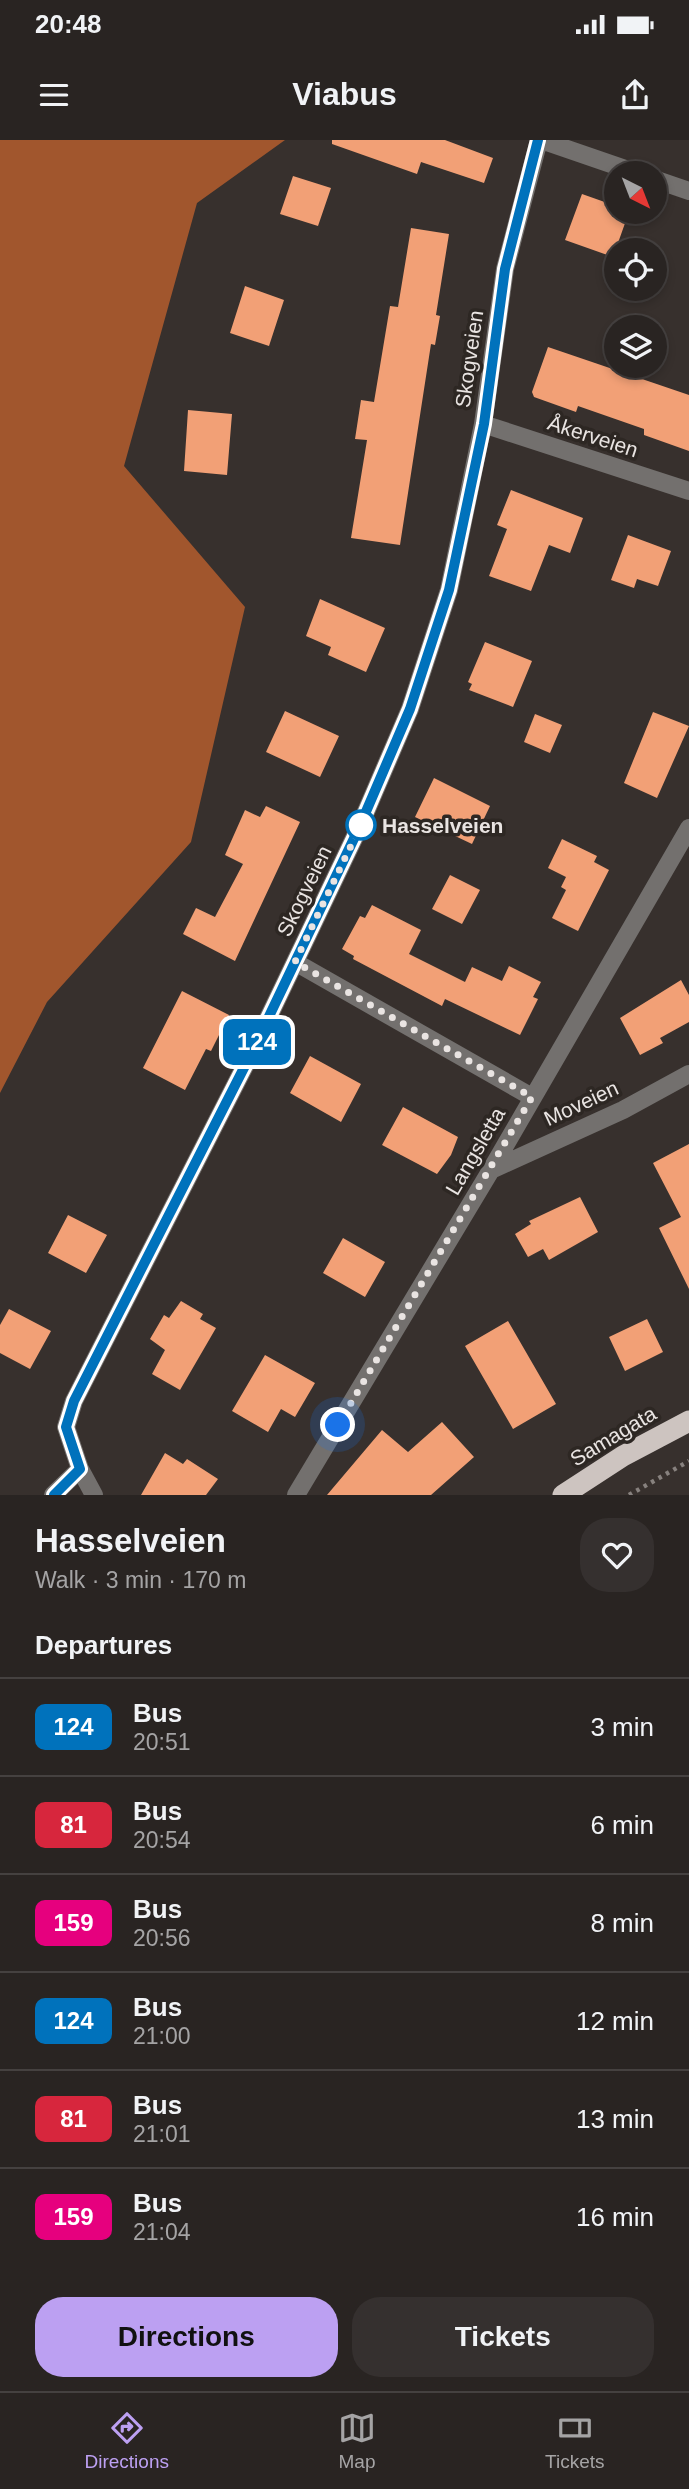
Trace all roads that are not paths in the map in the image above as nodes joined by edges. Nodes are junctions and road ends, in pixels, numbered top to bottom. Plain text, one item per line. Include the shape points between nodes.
1 (540, 140) edge
2 (604, 162) edge
3 (667, 183) edge
4 (689, 191) edge
5 (484, 424) junction
6 (689, 491) edge
7 (689, 828) edge
8 (295, 962) junction
9 (689, 1074) edge
10 (532, 1097) junction
11 (491, 1170) junction
12 (689, 1421) edge
13 (80, 1469) junction
14 (54, 1495) edge
15 (94, 1495) edge
16 (296, 1495) edge
17 (564, 1495) edge

1 - 2 street
1 - 5 street, Skogveien via 505,269
3 - 4 street
5 - 6 street, Åkerveien
5 - 8 street, Skogveien via 449,590 410,709
7 - 10 street, Langsletta
8 - 10 street
8 - 13 street, Skogveien via 74,1401 66,1427
9 - 11 street, Moveien via 623,1110
10 - 11 street, Langsletta
11 - 16 street, Langsletta
12 - 17 highway, Samagata via 623,1456
13 - 14 street
13 - 15 street, Skogveien

